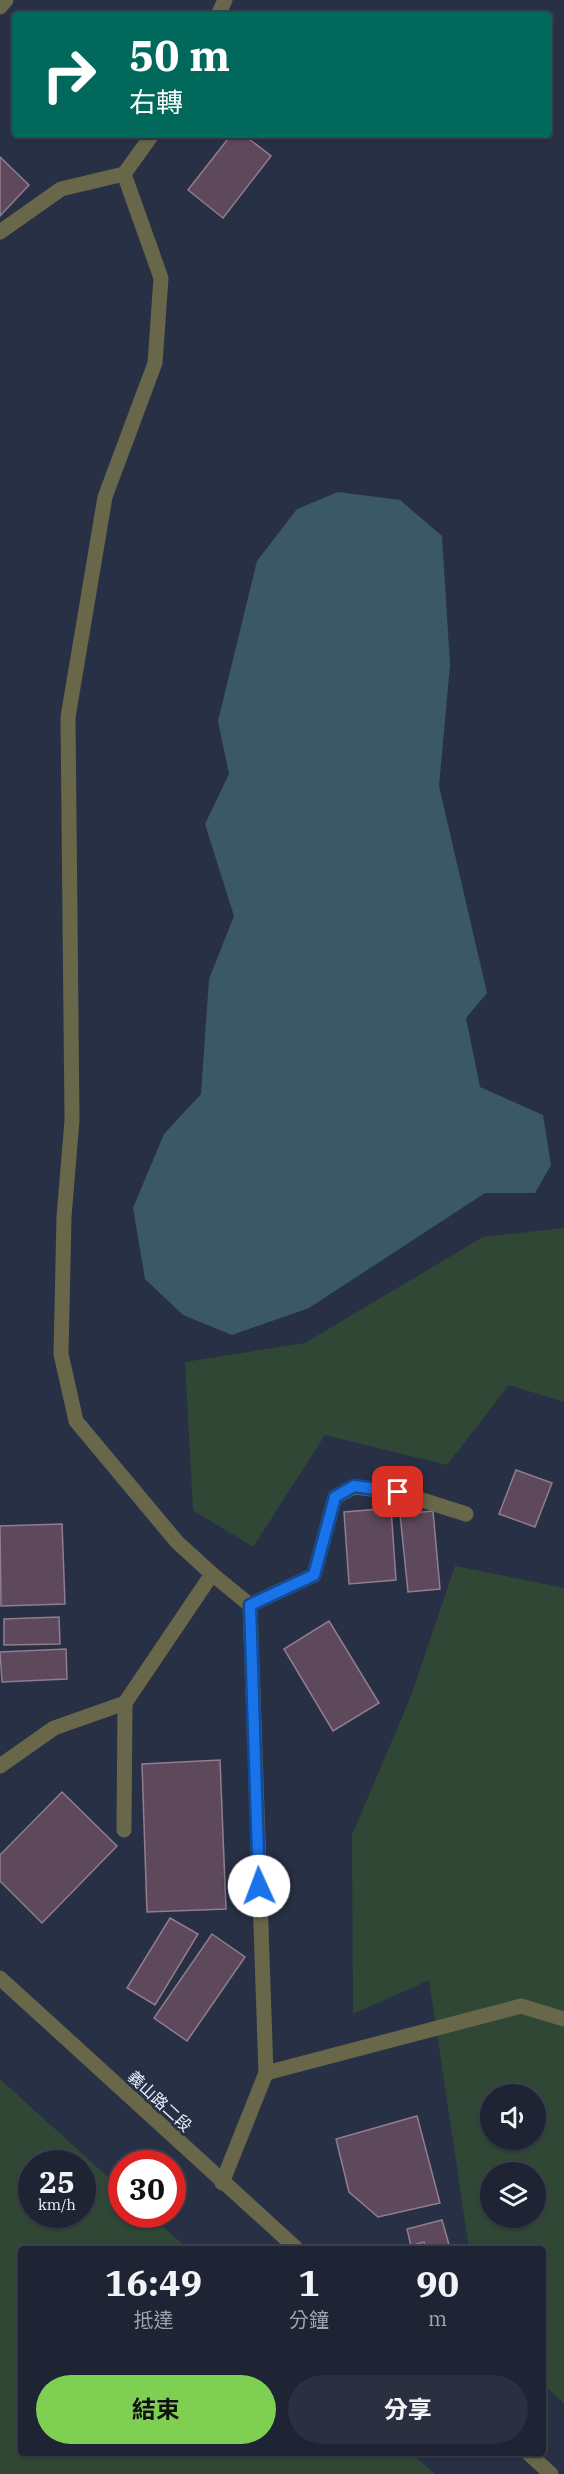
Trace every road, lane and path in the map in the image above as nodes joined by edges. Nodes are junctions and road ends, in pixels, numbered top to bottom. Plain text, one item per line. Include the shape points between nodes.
1 (6, 0) edge
2 (0, 7) edge
3 (150, 138) edge
4 (124, 174) junction
5 (0, 232) edge
6 (466, 1514) dead end
7 (212, 1574) junction
8 (250, 1605) junction
9 (125, 1702) junction
10 (0, 1766) edge
11 (124, 1830) dead end
12 (0, 1978) edge
13 (564, 2019) edge
14 (266, 2073) junction
15 (222, 2183) junction
16 (294, 2246) edge
17 (532, 2456) edge
18 (552, 2474) edge

1 - 2 street
3 - 4 street
4 - 5 street via 62,189
4 - 7 street via 161,278 155,363 105,497 68,717 72,1120 64,1217 62,1354 76,1421 177,1542
6 - 8 street via 398,1492 354,1486 335,1497 314,1575
7 - 8 street
7 - 9 street
8 - 14 street
9 - 10 street via 54,1728
9 - 11 street
12 - 15 street, 義山路二段
13 - 14 street via 521,2006
14 - 15 street
15 - 16 street, 義山路二段
17 - 18 street

